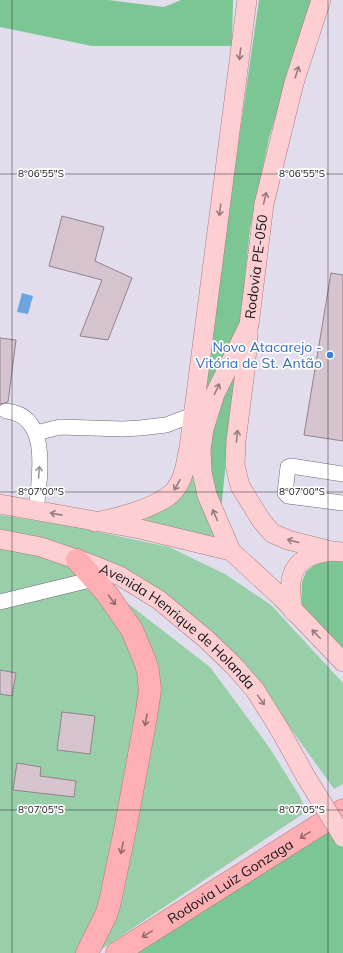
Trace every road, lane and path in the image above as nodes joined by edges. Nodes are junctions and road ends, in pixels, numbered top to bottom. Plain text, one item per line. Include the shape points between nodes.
1 (247, 0) edge
2 (320, 0) edge
3 (249, 326) junction
4 (6, 411) dead end
5 (193, 415) junction
6 (36, 433) junction
7 (343, 474) edge
8 (343, 503) edge
9 (0, 504) edge
10 (36, 511) junction
11 (95, 522) junction
12 (0, 539) edge
13 (230, 550) junction
14 (337, 551) edge
15 (77, 560) junction
16 (94, 579) junction
17 (0, 602) edge
18 (293, 611) junction
19 (343, 662) edge
20 (343, 810) edge
21 (343, 837) edge
22 (87, 953) edge
23 (117, 953) edge

1 -> 5 main road
3 -> 2 main road, Rodovia PE-050 via 264,204 294,83
13 -> 3 main road, Rodovia PE-050 via 207,495 201,449 204,429 215,394
14 -> 3 main road via 288,540 272,533 240,486 235,465 236,441
4 - 6 lane via 22,417
5 - 6 lane via 166,425 140,428 60,427
5 -> 11 main road via 184,472 174,491 137,511
10 -> 6 lane via 40,460
7 - 8 lane via 291,466 288,467 285,493 288,496
9 - 10 main road
11 -> 10 main road
11 - 13 main road via 140,529
12 - 15 main road, Avenida Henrique de Holanda via 41,547
13 - 18 main road
14 - 18 main road via 308,557 292,572 290,587
15 - 16 highway
15 -> 21 main road, Avenida Henrique de Holanda, bridge via 120,576 159,600 234,666 254,690 280,730
16 - 17 lane
16 -> 22 highway via 132,630 145,661 150,690 124,839 110,902
19 -> 18 main road
20 -> 23 highway, Rodovia Luiz Gonzaga

